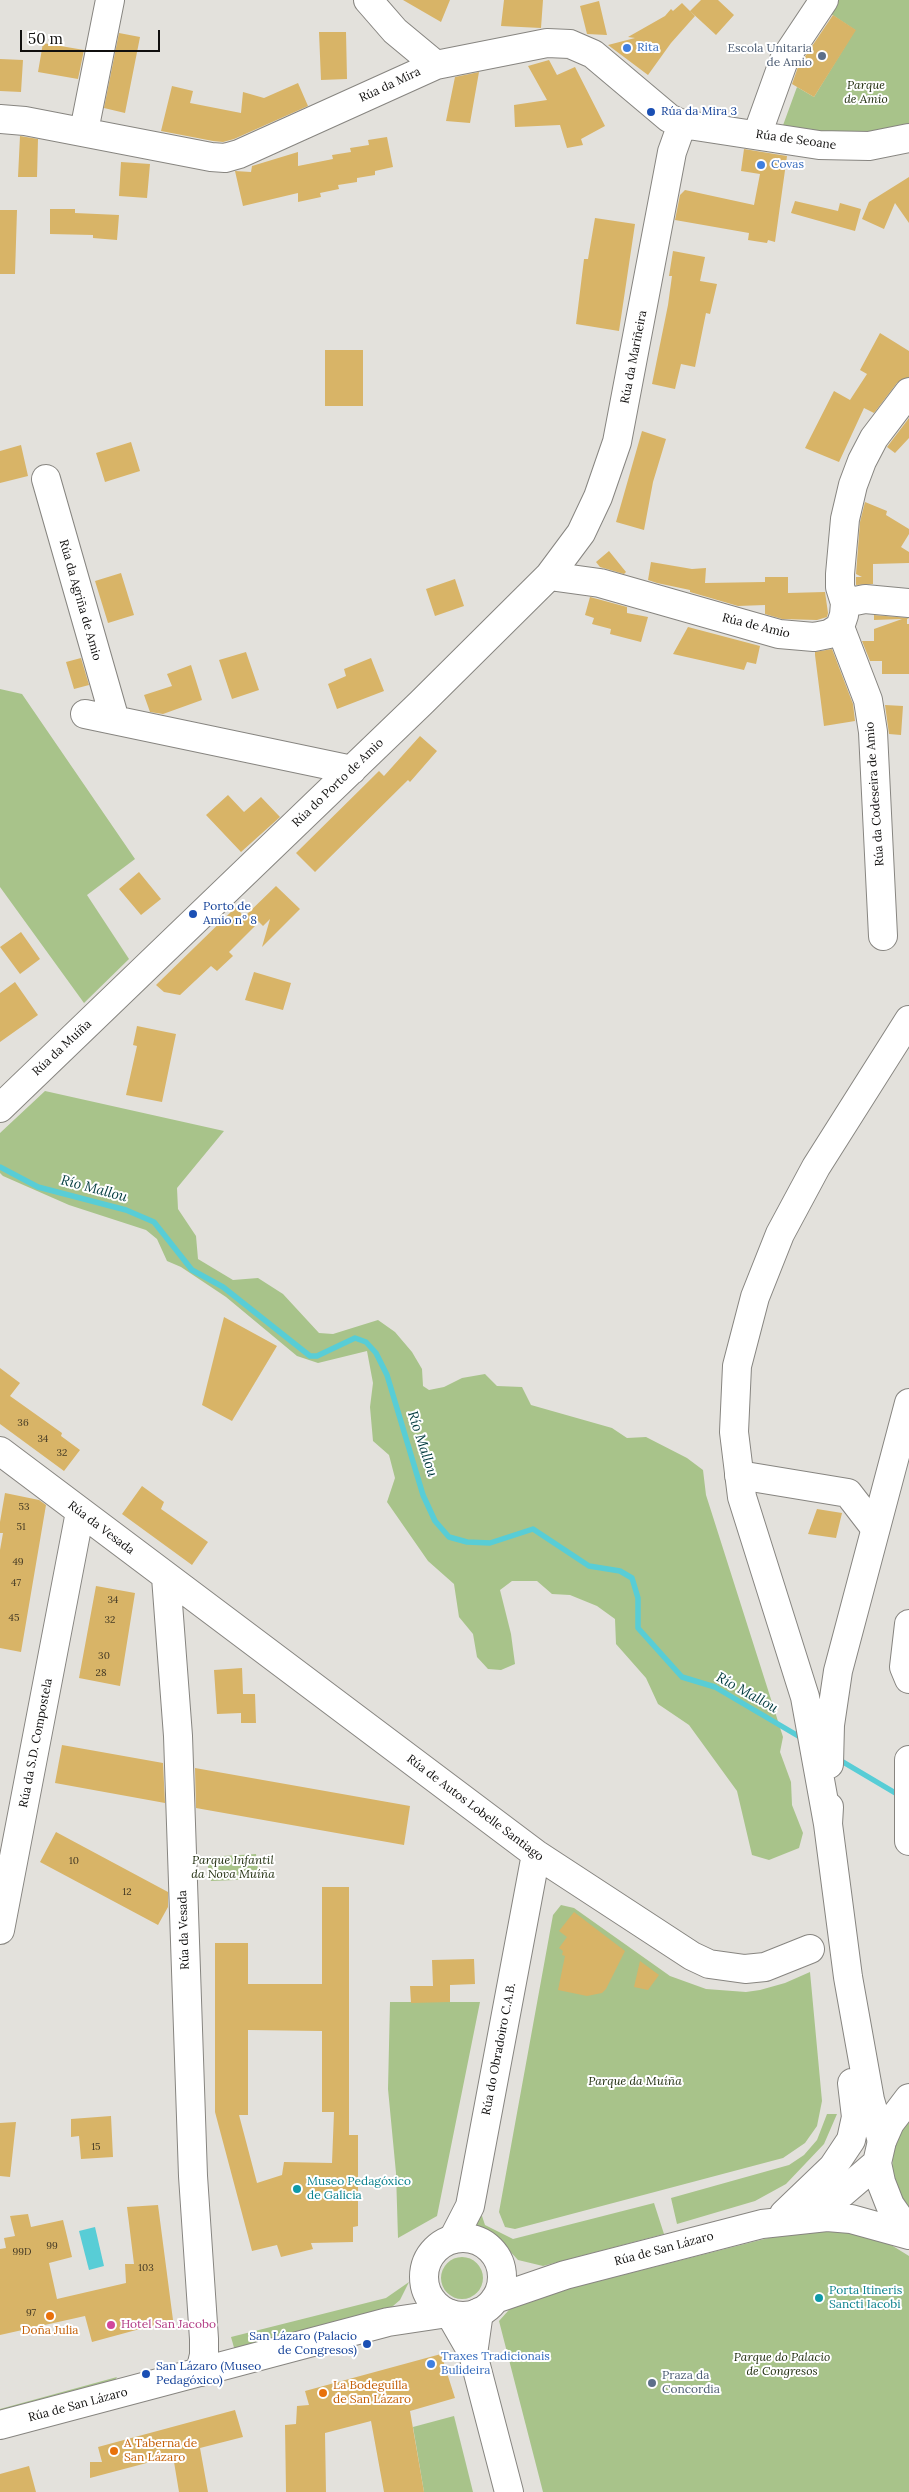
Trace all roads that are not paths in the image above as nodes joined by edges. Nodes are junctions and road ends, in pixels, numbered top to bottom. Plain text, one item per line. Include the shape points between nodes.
1 (110, 0) edge
2 (368, 0) edge
3 (824, 0) edge
4 (436, 65) junction
5 (0, 119) edge
6 (682, 124) junction
7 (84, 131) junction
8 (757, 135) junction
9 (909, 138) edge
10 (909, 392) edge
11 (46, 479) dead end
12 (571, 547) junction
13 (549, 576) junction
14 (600, 583) junction
15 (909, 603) edge
16 (843, 615) junction
17 (85, 714) dead end
18 (115, 720) junction
19 (352, 770) junction
20 (883, 936) dead end
21 (125, 988) joint
22 (909, 1020) edge
23 (0, 1108) edge
24 (909, 1403) edge
25 (0, 1451) edge
26 (739, 1475) junction
27 (80, 1512) junction
28 (875, 1528) junction
29 (111, 1535) junction
30 (72, 1556) junction
31 (166, 1576) junction
32 (909, 1624) edge
33 (909, 1679) edge
34 (909, 1760) edge
35 (828, 1824) junction
36 (909, 1841) edge
37 (536, 1854) junction
38 (0, 1930) edge
39 (810, 1949) dead end
40 (848, 1977) junction
41 (909, 2098) edge
42 (880, 2152) junction
43 (773, 2219) junction
44 (909, 2234) edge
45 (453, 2240) junction
46 (499, 2261) junction
47 (565, 2275) junction
48 (424, 2282) junction
49 (487, 2306) junction
50 (449, 2313) junction
51 (388, 2322) junction
52 (473, 2354) junction
53 (200, 2372) junction
54 (0, 2426) edge
55 (508, 2492) edge

1 - 7 main road
2 - 4 main road via 395,31
3 - 8 main road via 784,60
4 - 6 main road, Rúa da Mira via 546,43 570,44 593,54 669,118
4 - 7 main road, Rúa da Mira via 225,158 210,158
5 - 7 main road, Rúa da Mira
6 - 8 main road, Rúa de Seoane
6 - 12 main road, Rúa da Mariñeira via 672,152 617,442 598,497
8 - 9 main road, Rúa de Seoane via 844,146 877,145
10 - 16 main road via 874,438 853,485 845,519 840,574
11 - 18 main road, Rúa da Agriña de Amio
12 - 13 main road, Rúa da Mariñeira
12 - 14 main road
13 - 14 main road, Rúa de Amio
13 - 19 main road, Rúa do Porto de Amio
14 - 16 main road, Rúa de Amio via 779,634 814,637 829,634
15 - 16 main road, Rúa de Amio via 865,599
16 - 20 main road, Rúa da Codeseira de Amio via 868,700 873,732
17 - 18 main road
18 - 19 main road
19 - 21 main road, Rúa do Porto de Amio
21 - 23 main road, Rúa da Muíña
22 - 26 main road via 816,1167 780,1234 755,1297 737,1366 734,1432
24 - 28 main road
25 - 27 main road, Rúa da Vesada
26 - 28 main road via 848,1493
26 - 35 main road via 762,1565 805,1697
27 - 29 main road, Rúa da Vesada
27 - 30 main road, Rúa da S.D. Compostela
28 - 35 main road via 830,1725
29 - 30 main road via 90,1543
29 - 31 main road, Rúa da Vesada
30 - 38 main road, Rúa da S.D. Compostela
31 - 37 main road, Rúa de Autos Lobelle Santiago
31 - 53 main road, Rúa da Vesada via 178,1736 193,2176 204,2339
32 - 33 main road via 904,1667
34 - 36 main road
35 - 40 main road
37 - 39 main road, Rúa de Autos Lobelle Santiago via 709,1964 745,1969 765,1967
37 - 45 main road, Rúa do Obradoiro C.A.B. via 470,2206
40 - 42 main road
40 - 43 main road via 848,2044 856,2117 851,2140 833,2166
41 - 42 main road via 890,2123
42 - 43 main road, Rúa de San Lázaro via 842,2193
42 - 44 main road via 881,2182 890,2206
43 - 44 main road, Rúa de San Lázaro via 851,2219
43 - 47 main road, Rúa de San Lázaro
45 - 46 main road via 470,2238 479,2241
45 - 48 main road via 440,2245 432,2253
46 - 47 main road, Rúa de San Lázaro via 521,2271
46 - 49 main road via 502,2281
47 - 49 main road, Rúa de San Lázaro
48 - 50 main road via 435,2304
48 - 51 main road, Rúa de San Lázaro via 407,2306
49 - 50 main road via 468,2316
49 - 52 main road
50 - 51 main road, Rúa de San Lázaro
50 - 52 main road
51 - 53 main road, Rúa de San Lázaro
52 - 55 main road
53 - 54 main road, Rúa de San Lázaro

